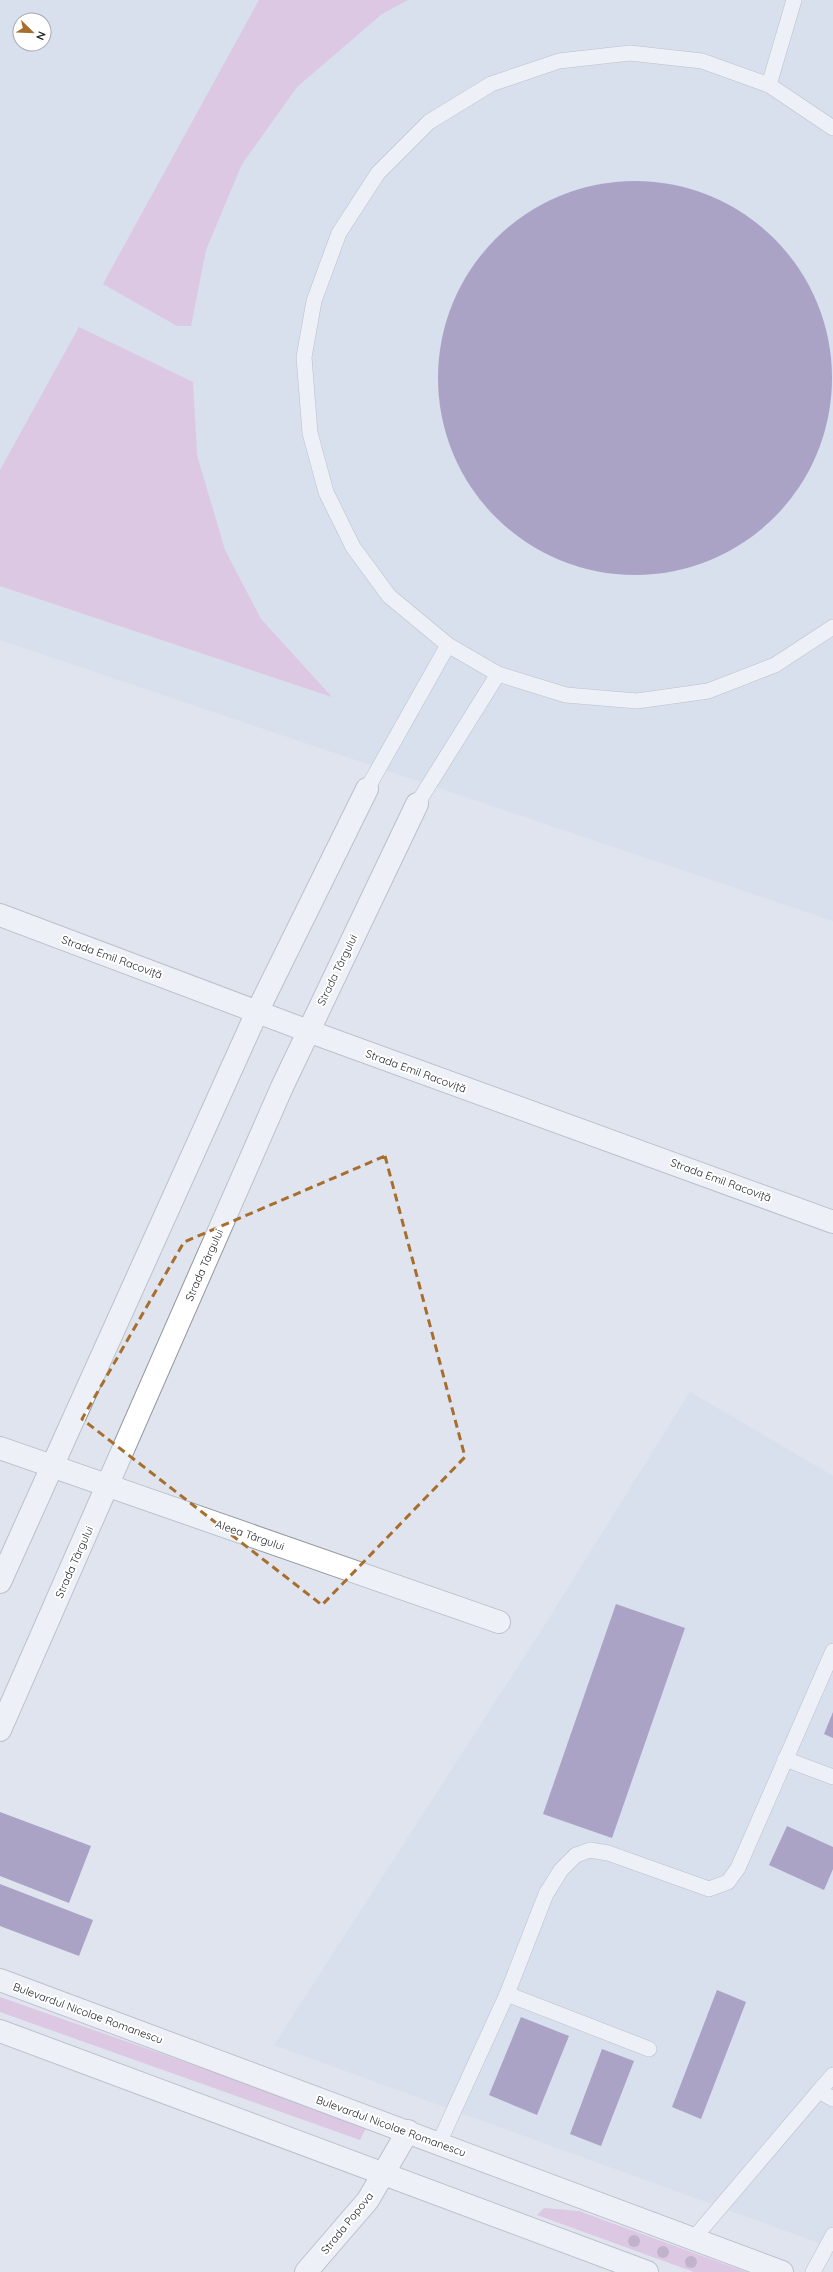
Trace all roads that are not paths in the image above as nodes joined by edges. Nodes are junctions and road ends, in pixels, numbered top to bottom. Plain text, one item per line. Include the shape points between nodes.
1 (794, 0) edge
2 (769, 85) junction
3 (833, 128) edge
4 (833, 627) edge
5 (448, 645) junction
6 (498, 674) junction
7 (367, 789) joint
8 (417, 804) joint
9 (0, 915) edge
10 (257, 1012) junction
11 (308, 1032) junction
12 (833, 1222) edge
13 (0, 1448) edge
14 (52, 1466) junction
15 (108, 1485) junction
16 (0, 1582) edge
17 (499, 1622) dead end
18 (833, 1651) edge
19 (0, 1730) edge
20 (786, 1759) junction
21 (833, 1777) edge
22 (0, 1980) edge
23 (507, 1994) junction
24 (0, 2031) edge
25 (649, 2049) dead end
26 (833, 2075) edge
27 (819, 2091) junction
28 (833, 2099) edge
29 (408, 2131) junction
30 (439, 2143) junction
31 (383, 2174) junction
32 (833, 2235) edge
33 (694, 2238) junction
34 (306, 2272) edge
35 (647, 2272) edge
36 (782, 2272) edge
37 (813, 2272) edge

1 - 2 lane
2 - 3 lane
2 - 5 lane via 702,61 630,52 559,61 491,84 430,122 378,173 339,233 314,301 304,357 310,433 326,492 353,547 389,596
4 - 6 lane via 776,665 708,691 637,701 566,695
5 - 6 lane
5 - 7 lane
6 - 8 lane
7 - 10 street
8 - 11 street, Strada Târgului
9 - 10 street, Strada Emil Racoviță
10 - 11 street, Strada Emil Racoviță
10 - 14 street
11 - 12 street, Strada Emil Racoviță
11 - 15 street, Strada Târgului
13 - 14 street, Aleea Târgului
14 - 15 street, Aleea Târgului
14 - 16 street
15 - 17 street, Aleea Târgului
15 - 19 street, Strada Târgului
18 - 20 lane
20 - 21 lane
20 - 23 lane via 738,1868 728,1882 709,1888 608,1853 590,1850 576,1855 561,1870 546,1894
22 - 29 street, Bulevardul Nicolae Romanescu
23 - 25 lane
23 - 30 lane
24 - 31 street
26 - 27 lane
27 - 28 lane
27 - 33 lane
29 - 30 street, Bulevardul Nicolae Romanescu
29 - 31 street, Strada Popova
30 - 33 street, Bulevardul Nicolae Romanescu
31 - 34 street, Strada Popova via 368,2200
31 - 35 street
32 - 37 lane
33 - 36 street, Bulevardul Nicolae Romanescu

